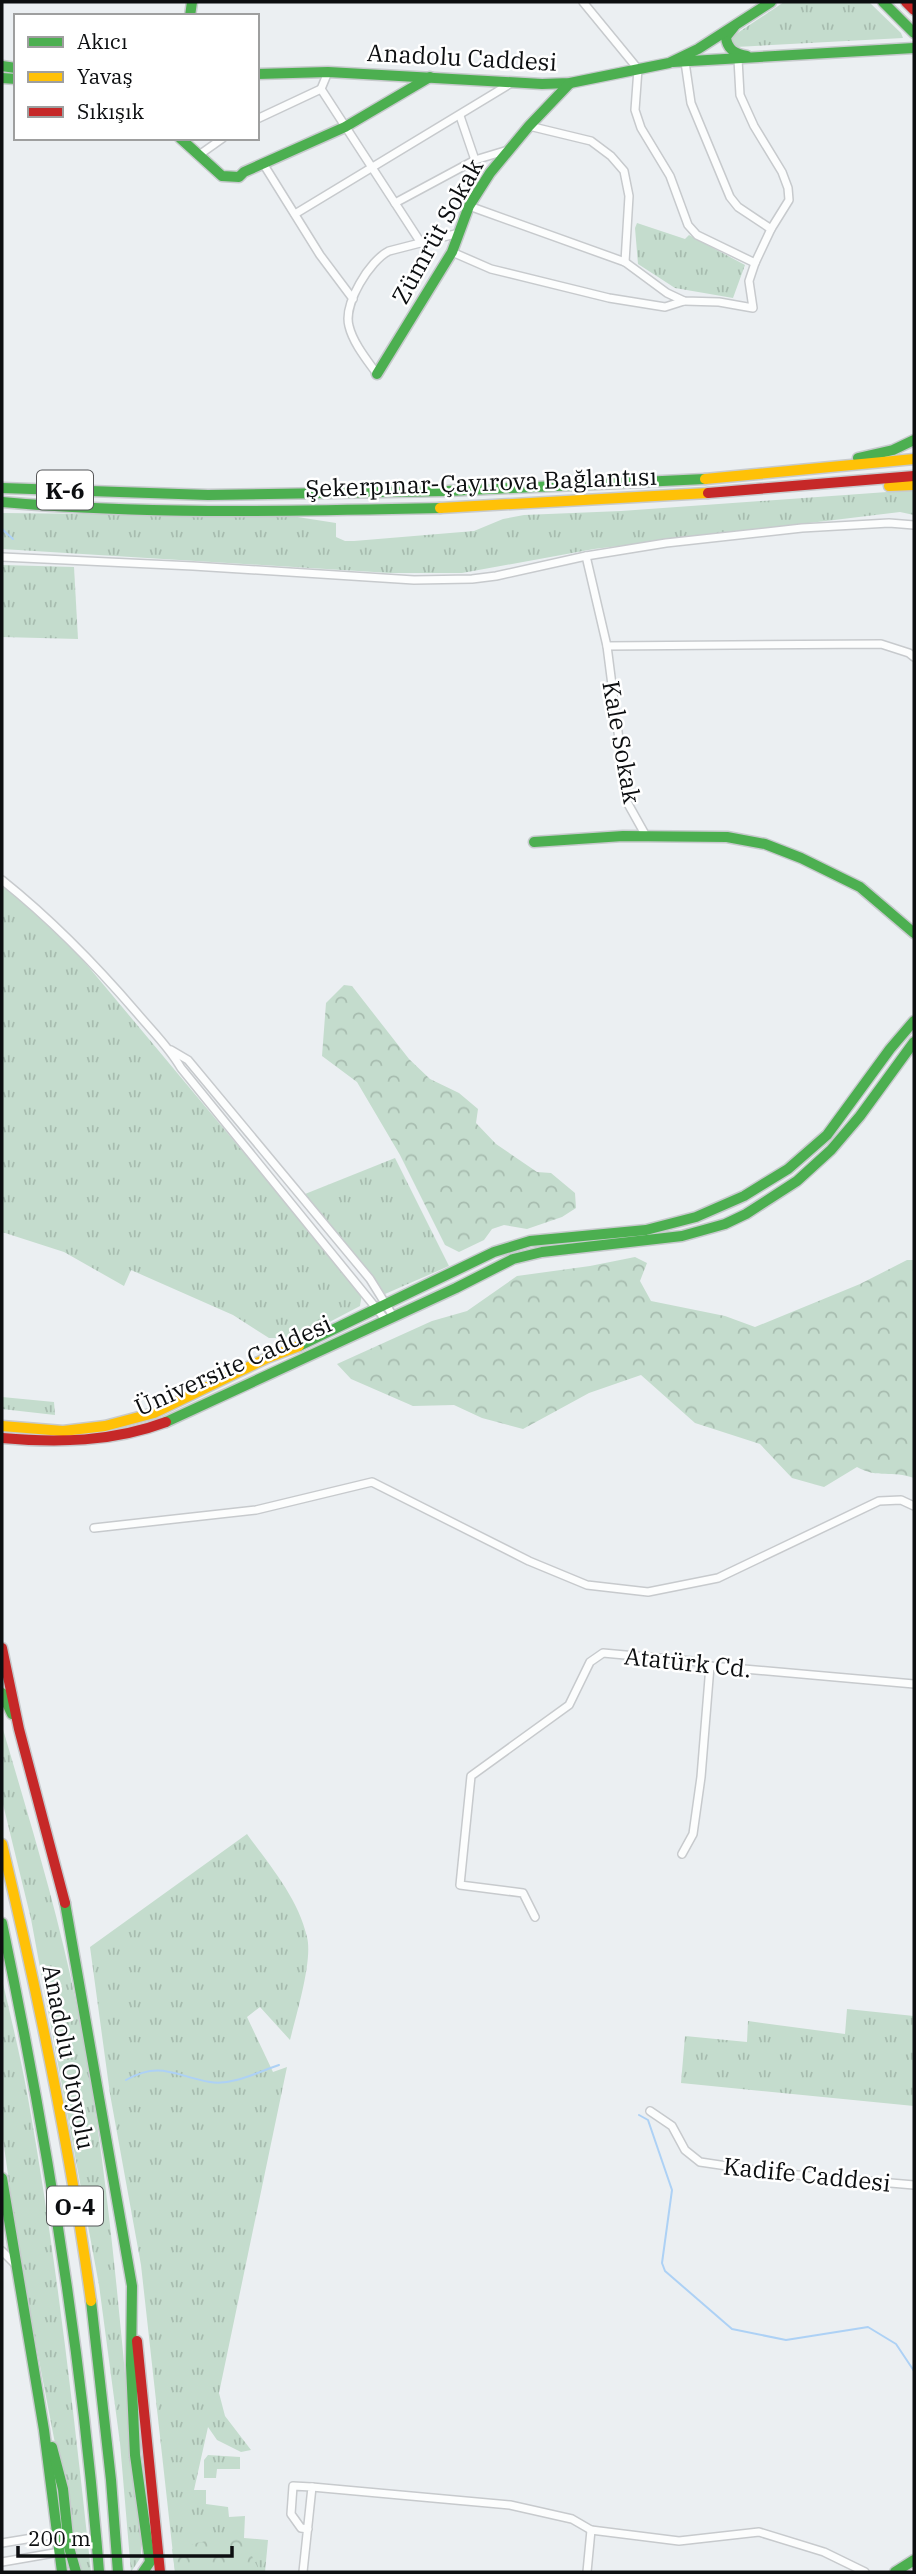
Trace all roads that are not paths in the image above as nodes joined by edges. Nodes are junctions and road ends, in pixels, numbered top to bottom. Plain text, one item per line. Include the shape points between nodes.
1 (583, 2) edge
2 (771, 2) edge
3 (883, 2) edge
4 (906, 2) edge
5 (914, 10) edge
6 (737, 24) junction
7 (914, 33) edge
8 (914, 50) edge
9 (759, 57) junction
10 (737, 59) junction
11 (685, 62) junction
12 (669, 63) junction
13 (638, 69) junction
14 (328, 72) junction
15 (259, 74) edge
16 (430, 77) junction
17 (513, 82) junction
18 (570, 83) junction
19 (321, 89) junction
20 (460, 116) junction
21 (259, 118) edge
22 (528, 126) junction
23 (345, 127) junction
24 (182, 140) edge
25 (220, 140) edge
26 (509, 150) junction
27 (199, 155) junction
28 (475, 160) junction
29 (264, 165) junction
30 (371, 167) junction
31 (395, 203) junction
32 (469, 206) junction
33 (295, 214) junction
34 (771, 229) junction
35 (459, 233) junction
36 (421, 243) junction
37 (452, 252) junction
38 (625, 262) junction
39 (755, 263) junction
40 (353, 299) junction
41 (684, 301) junction
42 (377, 374) joint
43 (914, 440) edge
44 (914, 459) edge
45 (766, 473) junction
46 (914, 476) edge
47 (811, 485) junction
48 (914, 485) edge
49 (2, 490) edge
50 (2, 502) edge
51 (48, 506) junction
52 (2, 509) edge
53 (914, 525) edge
54 (586, 555) junction
55 (2, 557) edge
56 (607, 646) junction
57 (914, 657) edge
58 (646, 836) junction
59 (534, 842) dead end
60 (2, 880) edge
61 (914, 933) edge
62 (914, 1021) edge
63 (914, 1042) edge
64 (170, 1050) junction
65 (382, 1306) junction
66 (389, 1317) junction
67 (2, 1426) edge
68 (2, 1438) edge
69 (914, 1506) edge
70 (94, 1528) dead end
71 (2, 1648) edge
72 (710, 1666) junction
73 (914, 1684) edge
74 (2, 1693) edge
75 (19, 1729) junction
76 (2, 1844) edge
77 (682, 1854) dead end
78 (535, 1917) dead end
79 (2, 1923) edge
80 (650, 2111) dead end
81 (2, 2178) edge
82 (914, 2185) edge
83 (3, 2202) edge
84 (2, 2251) edge
85 (15, 2264) junction
86 (132, 2286) junction
87 (40, 2404) junction
88 (312, 2487) junction
89 (307, 2529) junction
90 (592, 2530) junction
91 (57, 2533) junction
92 (2, 2543) edge
93 (60, 2552) junction
94 (914, 2560) edge
95 (2, 2562) edge
96 (900, 2570) edge
97 (61, 2572) edge
98 (76, 2572) edge
99 (99, 2572) edge
100 (118, 2572) edge
101 (143, 2572) edge
102 (160, 2572) edge
103 (303, 2572) edge
104 (587, 2572) edge
105 (865, 2572) edge
106 (914, 2572) edge

1 - 13 street
2 - 6 main road, Anadolu Caddesi
3 - 7 main road
4 - 5 main road
6 - 9 main road via 726,37 727,46 739,54
6 - 12 main road, Anadolu Caddesi
8 - 9 main road
9 - 10 main road
10 - 11 main road
10 - 34 street via 740,95 789,188 789,200
11 - 12 main road
11 - 34 street via 691,103 730,197 738,208
12 - 13 main road, Anadolu Caddesi
13 - 18 main road, Anadolu Caddesi
13 - 39 street via 635,110 670,176 688,225 697,235
14 - 15 main road, Anadolu Caddesi
14 - 16 main road, Anadolu Caddesi
14 - 19 street
16 - 17 main road, Anadolu Caddesi
16 - 23 main road
17 - 18 main road, Anadolu Caddesi
17 - 20 street
18 - 22 main road, Zümrüt Sokak
19 - 21 street
19 - 23 street
20 - 28 street
20 - 30 street
22 - 26 main road, Zümrüt Sokak
22 - 38 street via 591,141 624,171 629,196
23 - 29 main road
23 - 30 street
24 - 27 main road
25 - 27 street
26 - 28 street
26 - 32 main road, Zümrüt Sokak
27 - 29 main road via 230,178
28 - 31 street
29 - 33 street
30 - 31 street
30 - 33 street
31 - 36 street
32 - 35 main road, Zümrüt Sokak
32 - 38 street
33 - 40 street
34 - 39 street
35 - 36 street
35 - 37 main road, Zümrüt Sokak
36 - 40 street via 382,254
37 - 41 street via 511,275 609,298 665,307
37 - 42 main road, Zümrüt Sokak
38 - 41 street
39 - 41 street via 749,281 753,308
40 - 42 street via 349,328
43 - 45 main road via 870,456
44 - 45 main road, Şekerpınar-Çayırova Bağlantısı
45 - 49 main road, Şekerpınar-Çayırova Bağlantısı / K-6 via 670,482 447,491 208,495
46 - 47 main road, Şekerpınar-Çayırova Bağlantısı
47 - 48 main road
47 - 51 main road, Şekerpınar-Çayırova Bağlantısı via 462,509
50 - 51 main road, K-6
51 - 52 main road, K-6
53 - 54 street via 802,528
54 - 55 street via 496,576 414,580
54 - 56 street, Kale Sokak
56 - 57 street via 881,644
56 - 58 street, Kale Sokak via 627,802
58 - 59 main road
58 - 61 main road via 727,836 765,844 860,887
60 - 64 street via 83,952
62 - 65 main road, Üniversite Caddesi via 828,1133 765,1184 722,1207 657,1227 512,1245
63 - 66 main road, Üniversite Caddesi via 822,1159 745,1214 687,1236 513,1259
64 - 65 street via 181,1069
64 - 65 street via 188,1060 315,1210
65 - 66 street
65 - 67 main road, Üniversite Caddesi via 141,1418 63,1431
66 - 68 main road, Üniversite Caddesi via 324,1351 153,1426 89,1441
69 - 70 street via 901,1500 879,1501 718,1578 648,1592 587,1585 372,1482 256,1510
71 - 75 main road
72 - 73 street, Atatürk Cd.
72 - 77 street via 701,1777 692,1834
72 - 78 street, Atatürk Cd. via 603,1653 590,1662 569,1705 471,1776 460,1885 523,1893
74 - 75 main road
75 - 86 main road via 64,1895
76 - 100 main road, Anadolu Otoyolu / O-4 via 61,2114 89,2292
79 - 99 main road, Anadolu Otoyolu / O-4 via 34,2072 63,2244 87,2424
80 - 82 street, Kadife Caddesi via 672,2126 685,2150 699,2162
81 - 83 main road
83 - 85 main road
84 - 85 street
85 - 87 main road
86 - 101 main road via 135,2455 150,2562
86 - 102 main road
87 - 91 main road
87 - 98 main road via 63,2489
88 - 89 street
88 - 89 street via 293,2486 291,2514
88 - 90 street via 510,2505 572,2519
89 - 103 street
90 - 104 street
90 - 105 street via 679,2541 759,2532 824,2552
91 - 92 street
91 - 93 main road
93 - 95 street
93 - 97 main road
94 - 96 main road
96 - 106 main road

